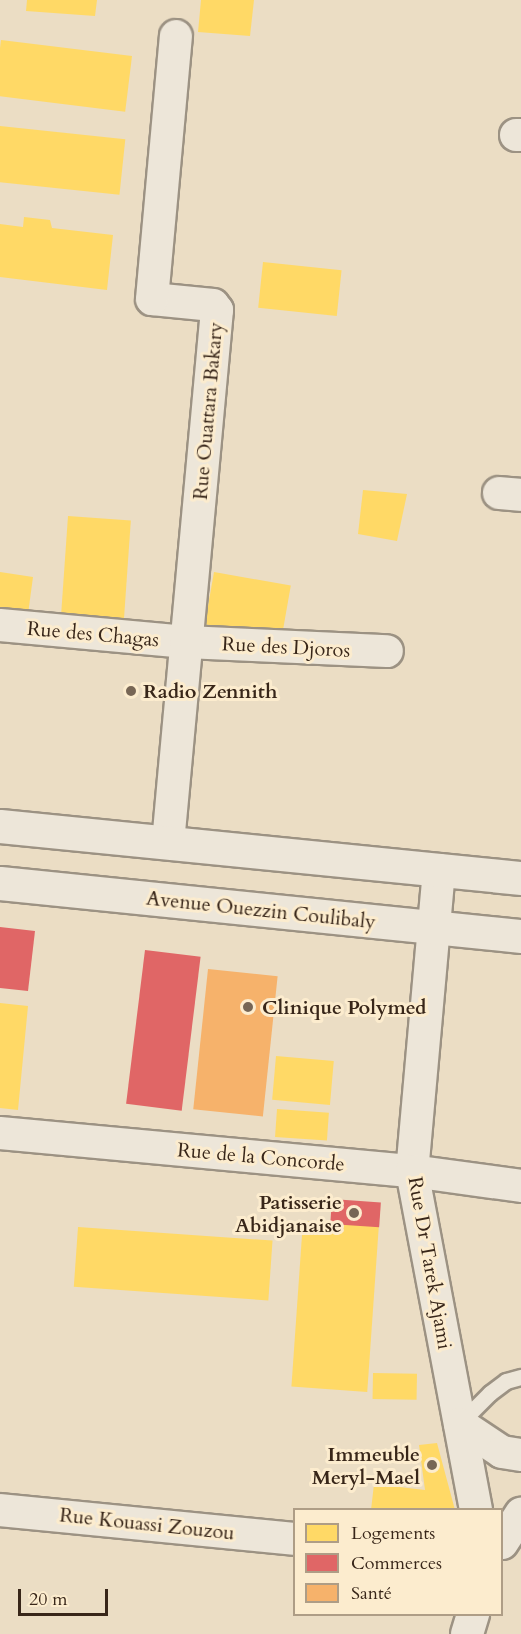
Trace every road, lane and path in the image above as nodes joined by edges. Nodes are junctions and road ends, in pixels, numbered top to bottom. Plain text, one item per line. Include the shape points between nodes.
1 (176, 36) dead end
2 (0, 625) edge
3 (186, 642) junction
4 (387, 651) dead end
5 (0, 826) edge
6 (168, 843) junction
7 (439, 870) junction
8 (521, 878) edge
9 (0, 883) edge
10 (434, 927) junction
11 (521, 936) edge
12 (0, 1133) edge
13 (412, 1171) junction
14 (521, 1186) edge
15 (521, 1377) edge
16 (460, 1424) junction
17 (521, 1455) edge
18 (476, 1508) edge
19 (0, 1510) edge
20 (521, 1514) edge
21 (293, 1539) edge
22 (503, 1540) edge
23 (472, 1616) edge
24 (467, 1634) edge

1 - 3 street, Rue Ouattara Bakary via 152,299 213,305 217,310
2 - 3 street, Rue des Chagas
3 - 4 street, Rue des Djoros
3 - 6 street, Rue Ouattara Bakary
5 - 6 street
6 - 7 street
7 - 8 street
7 - 10 street, Rue Dr Tarek Ajami
9 - 10 street, Avenue Ouezzin Coulibaly
10 - 11 street, Avenue Ouezzin Coulibaly
10 - 13 street, Rue Dr Tarek Ajami
12 - 13 street, Rue de la Concorde
13 - 14 street, Rue de la Concorde
13 - 16 street, Rue Dr Tarek Ajami
15 - 16 lane via 506,1381 490,1393
16 - 17 street via 502,1452
16 - 18 street, Rue Dr Tarek Ajami
19 - 21 street, Rue Kouassi Zouzou
20 - 22 street
23 - 24 street

